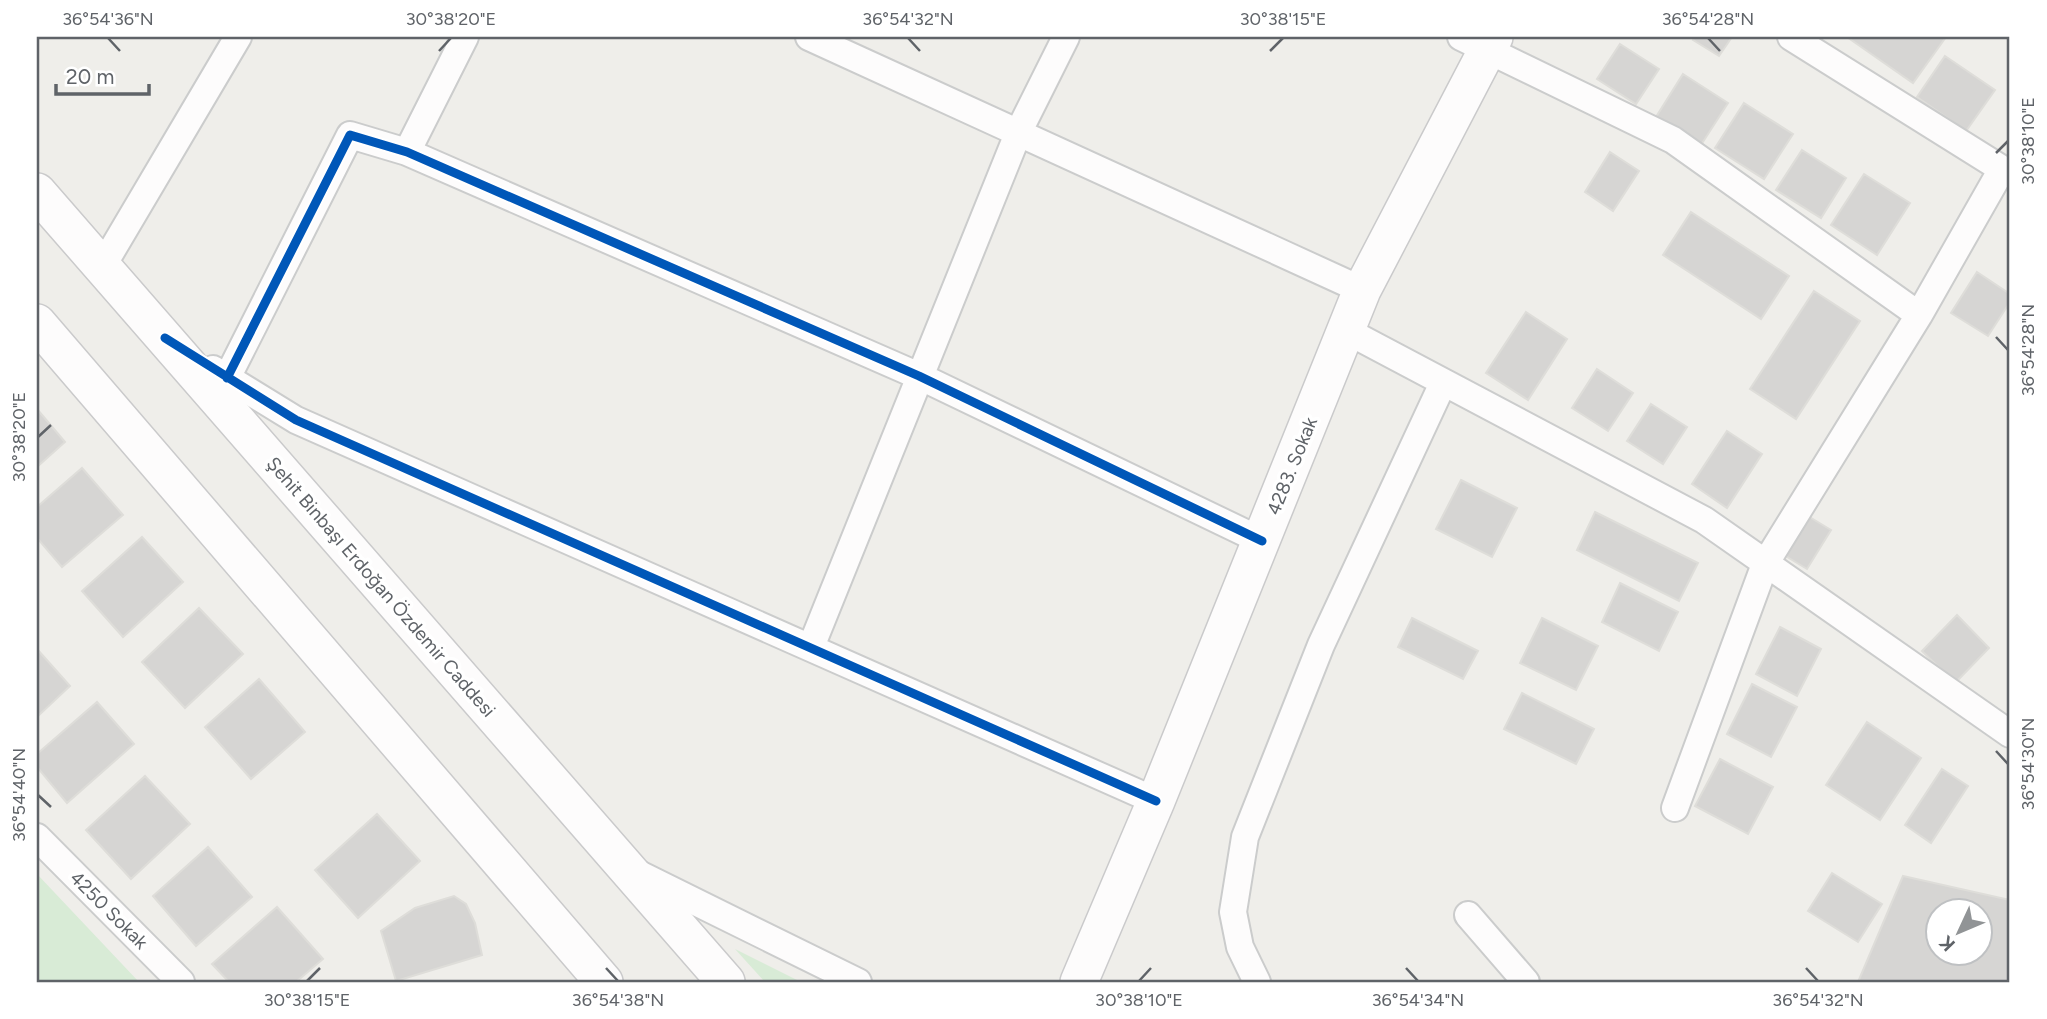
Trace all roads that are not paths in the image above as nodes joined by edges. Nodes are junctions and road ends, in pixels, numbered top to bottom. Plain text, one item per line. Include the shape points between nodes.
1 (237, 37) edge
2 (465, 37) edge
3 (808, 37) edge
4 (1066, 37) edge
5 (1791, 37) edge
6 (1481, 41) edge
7 (1019, 131) junction
8 (407, 152) junction
9 (37, 192) edge
10 (102, 267) junction
11 (1362, 290) junction
12 (1919, 316) junction
13 (38, 328) edge
14 (1347, 331) junction
15 (165, 338) junction
16 (919, 376) junction
17 (227, 378) junction
18 (1443, 383) junction
19 (1262, 541) junction
20 (1765, 564) junction
21 (811, 647) junction
22 (2010, 734) edge
23 (1156, 801) junction
24 (1675, 808) dead end
25 (37, 837) edge
26 (624, 867) junction
27 (1468, 915) dead end
28 (181, 982) edge
29 (604, 982) edge
30 (726, 982) edge
31 (858, 982) edge
32 (1079, 982) edge
33 (1257, 982) edge
34 (1526, 982) edge

1 - 10 street
2 - 8 street
3 - 7 street
4 - 7 street
5 - 12 street via 2002,170
6 - 11 main road, 4283. Sokak
6 - 12 street via 1674,140
7 - 11 street
7 - 16 street
8 - 16 street
8 - 17 street via 350,135
9 - 10 main road, Şehit Binbaşı Erdoğan Özdemir Caddesi
10 - 15 main road, Şehit Binbaşı Erdoğan Özdemir Caddesi
11 - 14 main road, 4283. Sokak
12 - 20 street
13 - 29 main road
14 - 18 street
14 - 19 main road, 4283. Sokak
15 - 17 street
15 - 26 main road, Şehit Binbaşı Erdoğan Özdemir Caddesi
16 - 19 street
16 - 21 street
17 - 21 street via 296,419
18 - 20 street via 1704,520
18 - 33 street via 1321,645 1245,837 1233,912 1240,947
19 - 23 main road, 4283. Sokak
20 - 22 street
20 - 24 street
21 - 23 street
23 - 32 main road, 4283. Sokak
25 - 28 street, 4250 Sokak
26 - 30 main road, Şehit Binbaşı Erdoğan Özdemir Caddesi
26 - 31 street
27 - 34 street

